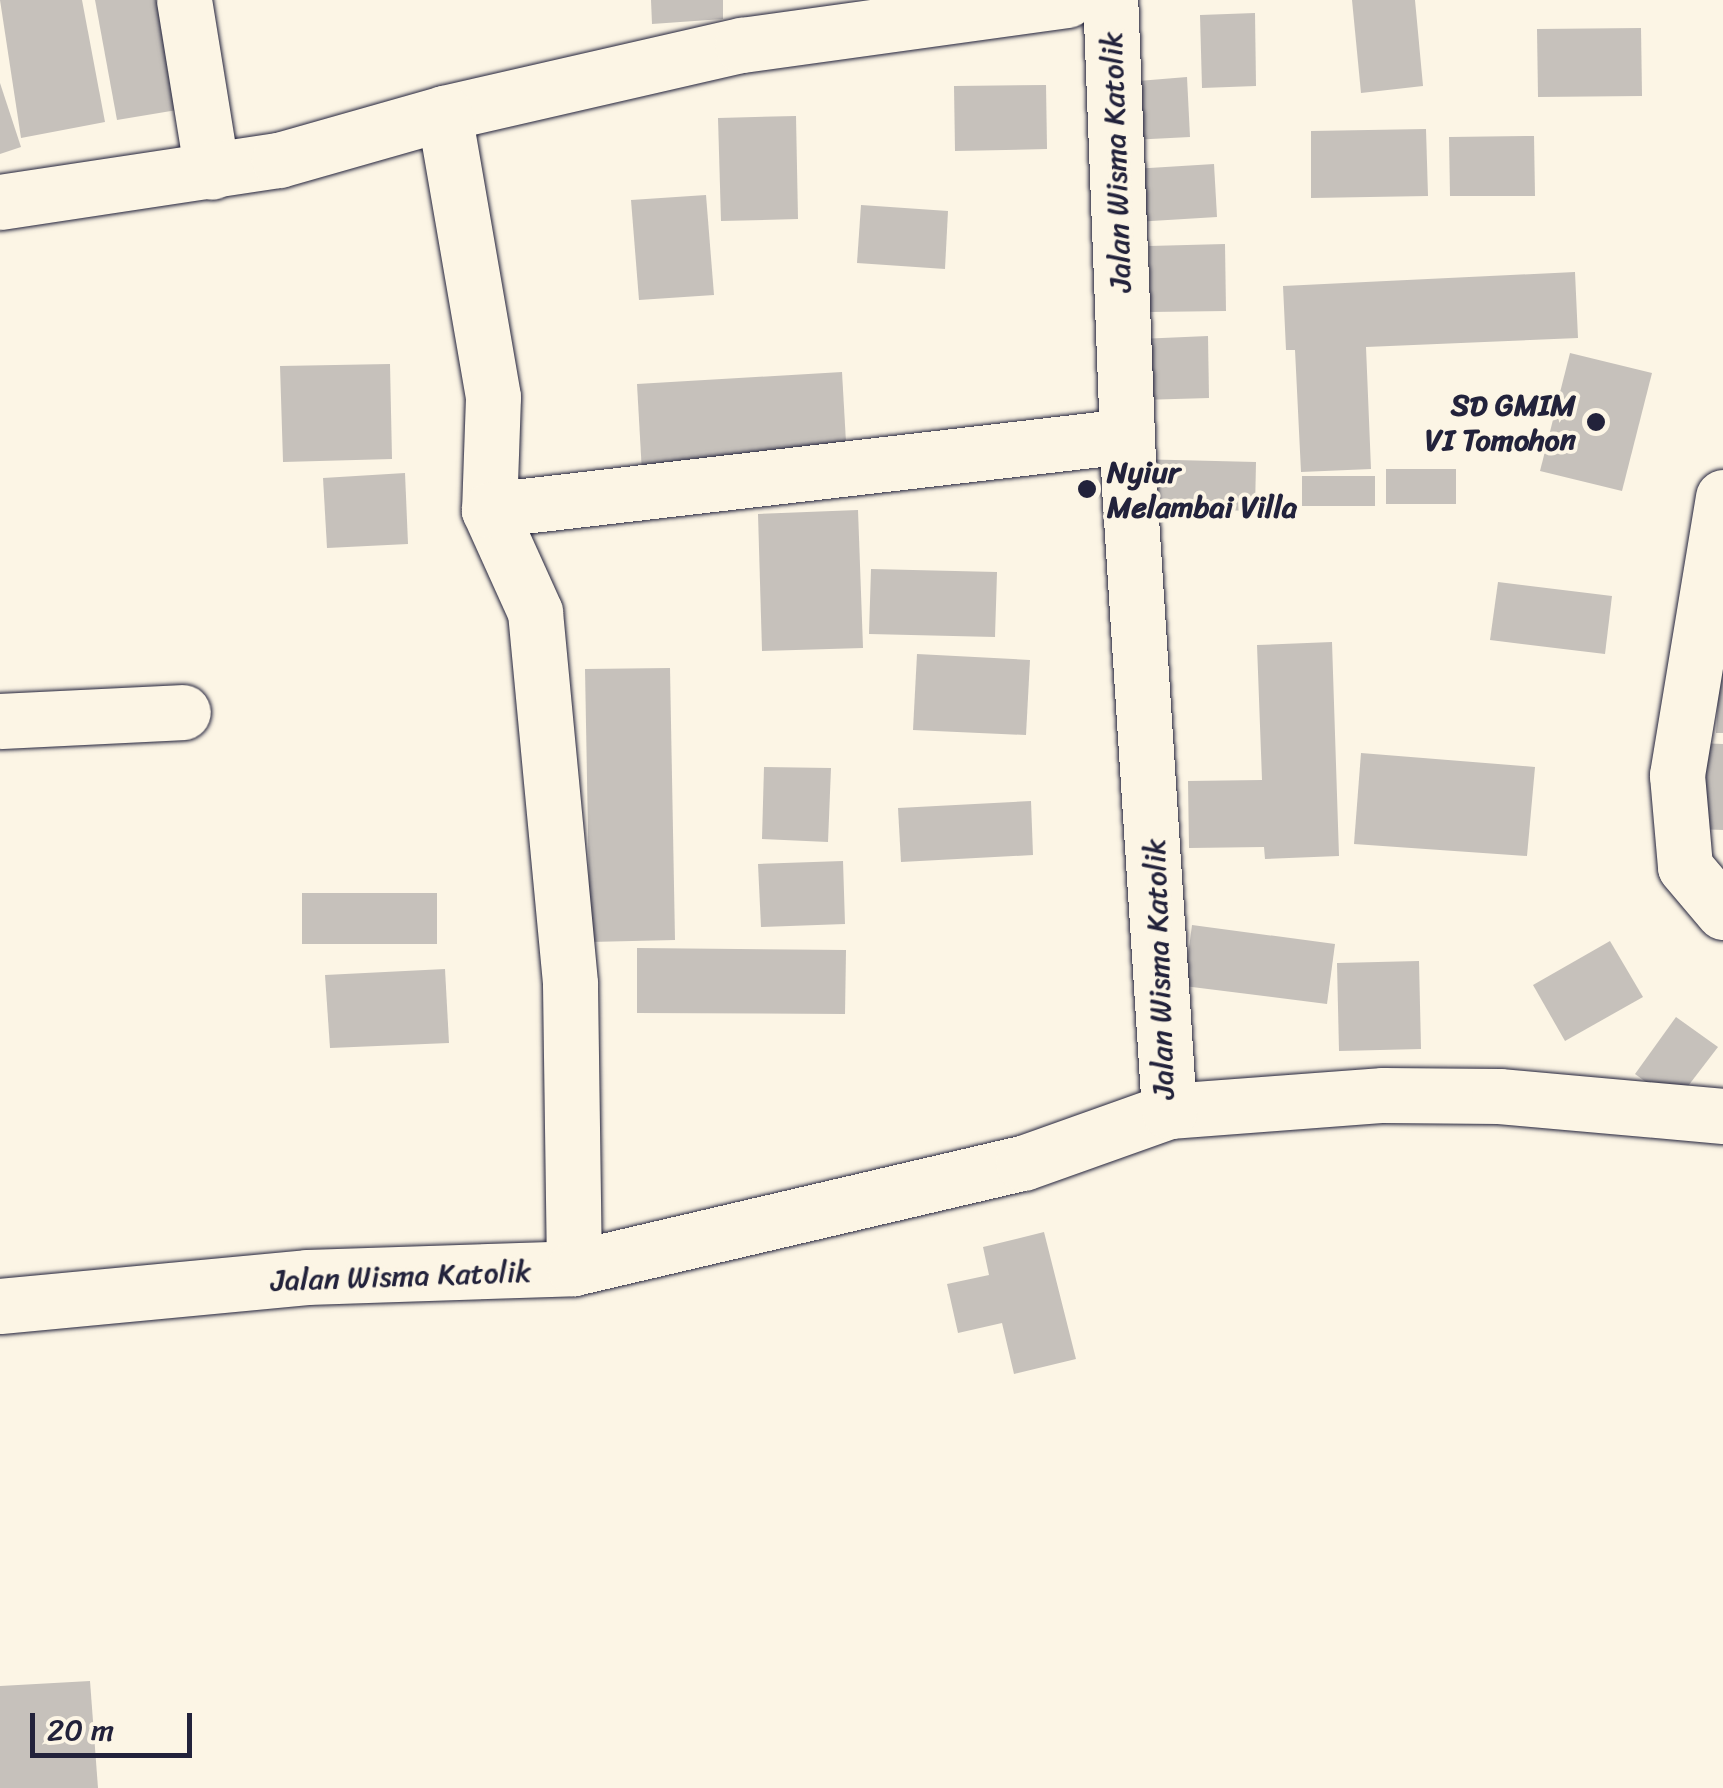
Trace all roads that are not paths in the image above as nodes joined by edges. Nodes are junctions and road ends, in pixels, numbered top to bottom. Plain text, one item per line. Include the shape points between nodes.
1 (184, 0) edge
2 (1067, 0) edge
3 (1110, 0) edge
4 (444, 113) junction
5 (212, 172) junction
6 (0, 202) edge
7 (1126, 436) junction
8 (1723, 497) edge
9 (489, 510) junction
10 (183, 712) dead end
11 (0, 721) edge
12 (1723, 912) edge
13 (1169, 1111) junction
14 (1723, 1116) edge
15 (574, 1268) junction
16 (0, 1306) edge

1 - 5 street
2 - 4 street via 742,45
3 - 7 street, Jalan Wisma Katolik
4 - 5 street
4 - 9 street via 493,397
5 - 6 street
7 - 9 street
7 - 13 street, Jalan Wisma Katolik
8 - 12 street via 1677,775 1684,867
9 - 15 street via 535,612 570,984
10 - 11 street
13 - 14 street via 1383,1095
13 - 15 street, Jalan Wisma Katolik via 1005,1168
15 - 16 street, Jalan Wisma Katolik via 307,1277

